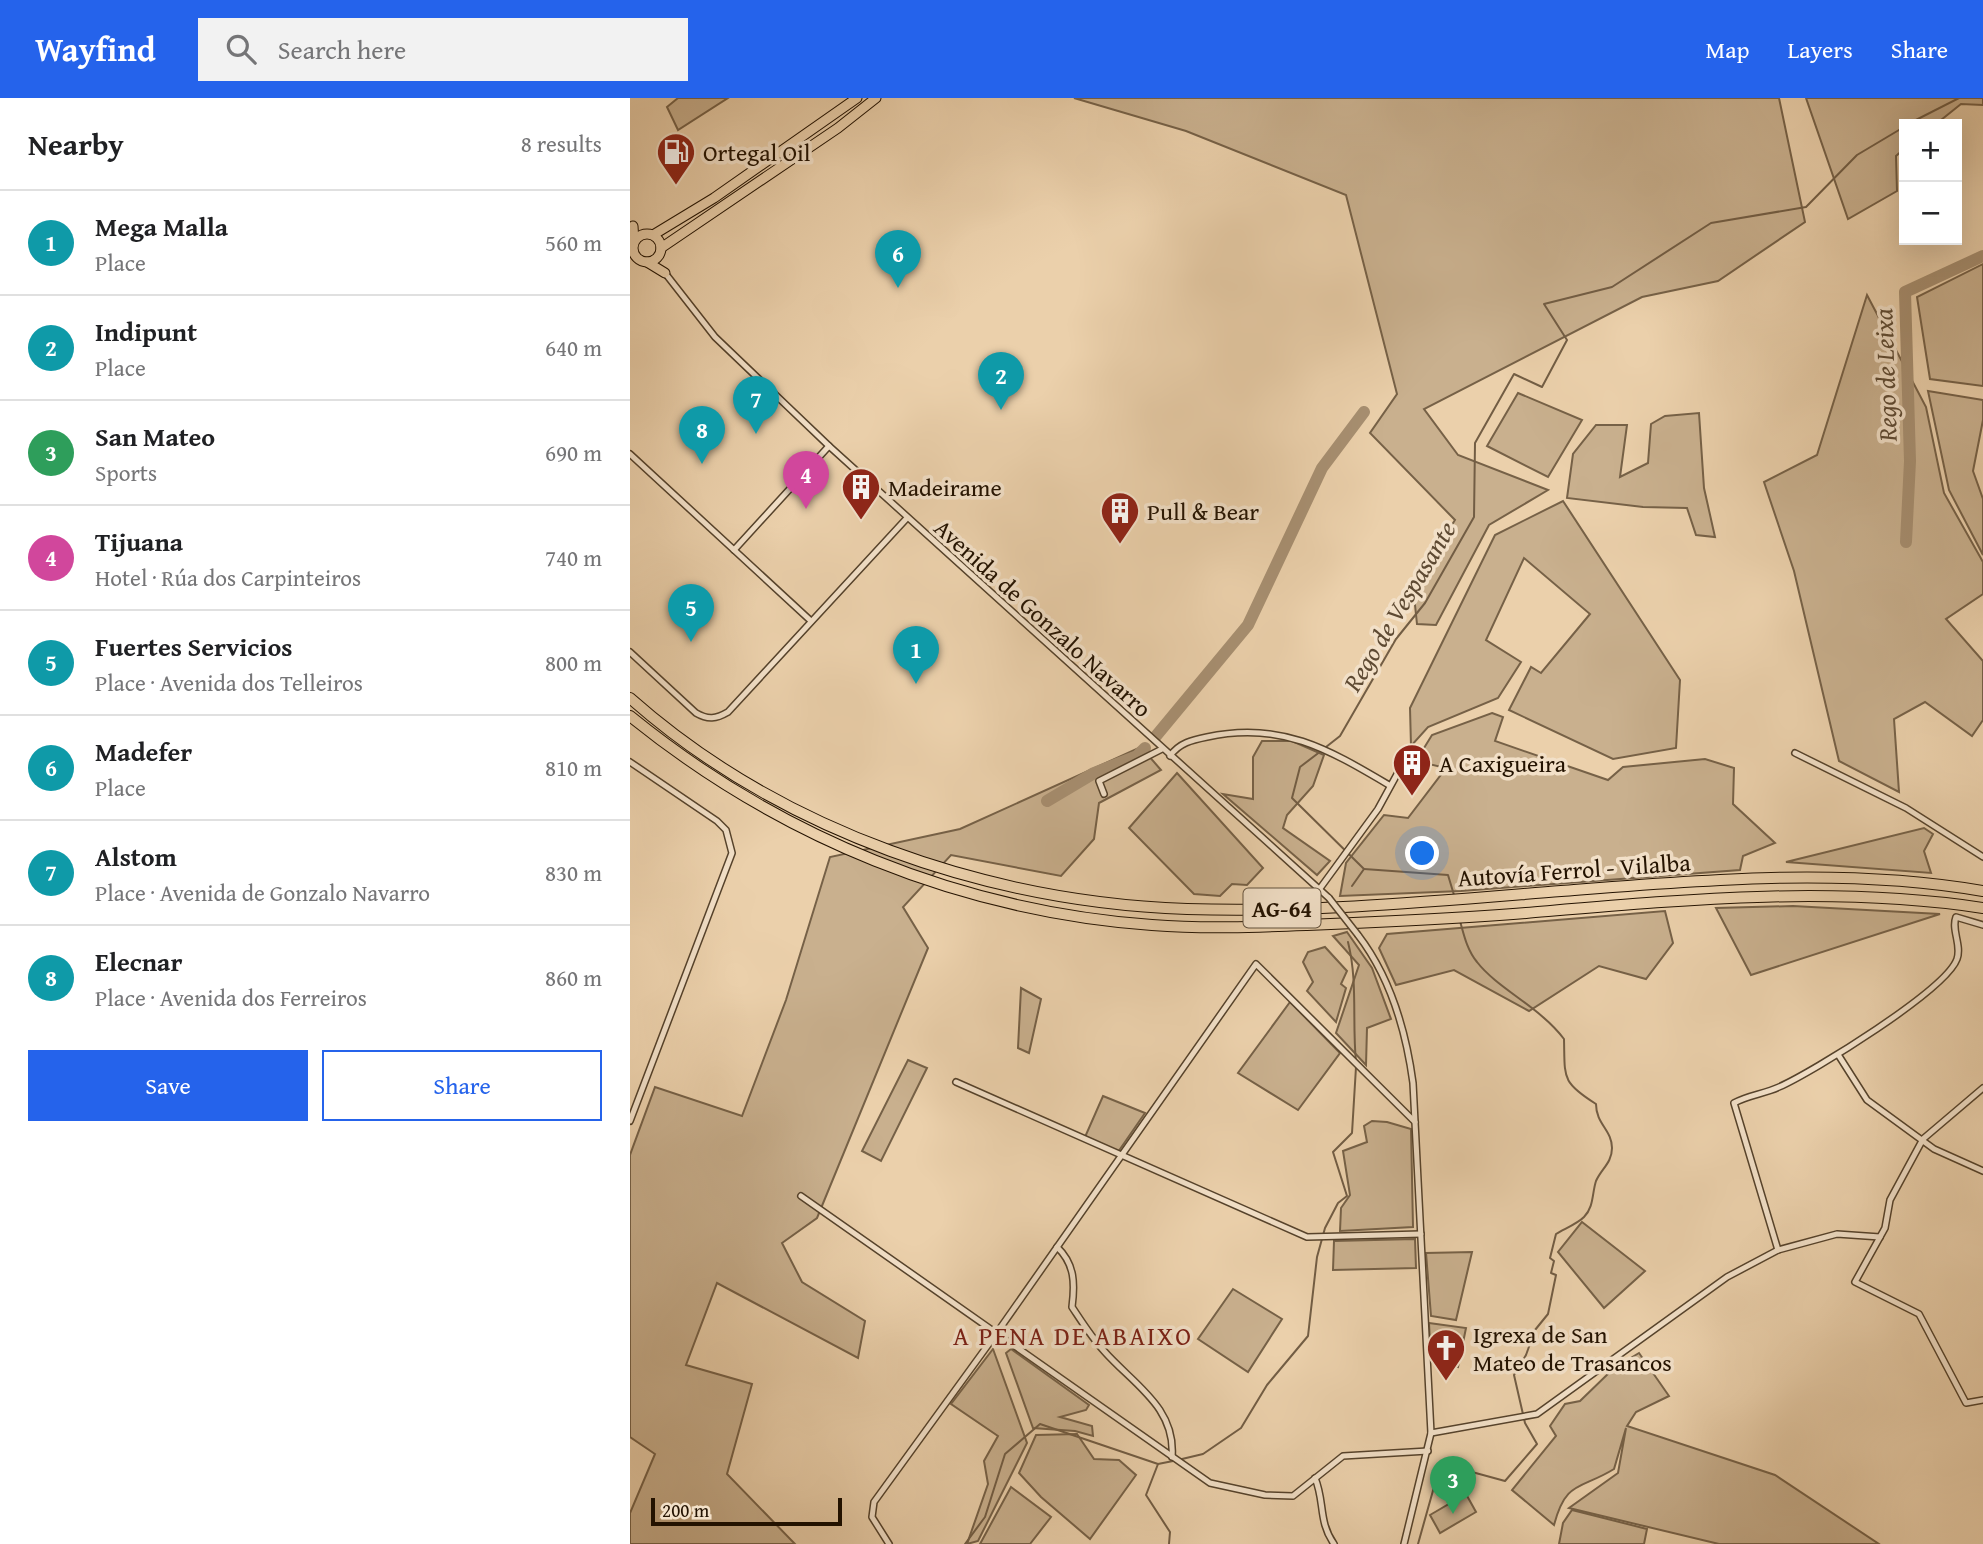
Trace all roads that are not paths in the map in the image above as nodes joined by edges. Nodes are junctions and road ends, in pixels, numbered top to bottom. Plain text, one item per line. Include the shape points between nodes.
1 (857, 98) edge
2 (876, 98) edge
3 (631, 224) edge
4 (648, 235) junction
5 (632, 246) edge
6 (660, 252) junction
7 (645, 262) junction
8 (630, 264) edge
9 (665, 273) junction
10 (829, 446) junction
11 (630, 454) edge
12 (907, 519) junction
13 (734, 550) junction
14 (811, 621) junction
15 (630, 652) edge
16 (630, 698) edge
17 (630, 719) edge
18 (1162, 749) junction
19 (1795, 753) dead end
20 (1170, 756) junction
21 (1407, 756) dead end
22 (630, 762) edge
23 (1389, 785) junction
24 (1104, 794) dead end
25 (1983, 857) edge
26 (1321, 887) junction
27 (1983, 891) edge
28 (1983, 908) edge
29 (1983, 925) edge
30 (1839, 1056) junction
31 (956, 1082) dead end
32 (1983, 1088) edge
33 (630, 1121) edge
34 (1415, 1122) junction
35 (1923, 1139) junction
36 (1119, 1155) junction
37 (1983, 1171) edge
38 (801, 1196) dead end
39 (1421, 1234) junction
40 (1880, 1237) junction
41 (1057, 1247) junction
42 (1778, 1250) junction
43 (996, 1334) junction
44 (1983, 1400) edge
45 (1431, 1433) junction
46 (1428, 1451) junction
47 (1175, 1459) junction
48 (1315, 1478) junction
49 (889, 1544) edge
50 (1334, 1544) edge
51 (1404, 1544) edge

1 - 4 highway via 714,198
2 - 6 highway
3 - 4 highway
3 - 5 highway
4 - 5 highway
4 - 6 highway
5 - 7 highway via 636,257
6 - 7 highway
6 - 9 highway
7 - 8 highway
7 - 9 highway
9 - 10 street, Avenida de Gonzalo Navarro via 715,337
10 - 12 street, Avenida de Gonzalo Navarro
10 - 13 street
11 - 13 street
12 - 14 street
12 - 18 street, Avenida de Gonzalo Navarro
13 - 14 street
14 - 15 street via 719,718 696,713
16 - 27 highway, Autovía Ferrol - Vilalba / AG-64 via 679,737 753,785 832,826 936,866 1104,902 1257,909 1785,878 1885,879
17 - 28 highway, Autovía Ferrol - Vilalba / AG-64 via 671,750 815,836 895,870 1002,902 1138,924 1228,928 1360,923 1812,894
18 - 20 street, Avenida de Gonzalo Navarro
18 - 24 street via 1099,781
19 - 25 street via 1906,807
20 - 23 street via 1180,745 1217,735 1285,734 1330,750
20 - 26 street, Avenida de Gonzalo Navarro
21 - 23 street
22 - 33 street via 717,821 731,845 726,870
23 - 26 street via 1378,809
26 - 34 street, Avenida de Gonzalo Navarro, bridge via 1370,951 1394,1002 1408,1044
29 - 30 street via 1956,917 1959,948 1950,971
30 - 35 street via 1867,1100
30 - 42 street via 1776,1089 1734,1103
31 - 36 street
32 - 35 street
34 - 36 street via 1256,964
34 - 39 street, Avenida de Gonzalo Navarro
35 - 37 street via 1934,1149
35 - 40 street via 1891,1200
36 - 39 street via 1307,1237
36 - 41 street
38 - 43 street
39 - 45 street, Avenida de Gonzalo Navarro
40 - 42 street via 1837,1234
40 - 44 street via 1855,1282 1919,1314 1959,1395 1966,1403
41 - 43 street
41 - 47 street via 1069,1258 1075,1286 1072,1307 1102,1349 1154,1398
42 - 45 street via 1727,1277 1537,1414
43 - 47 street
43 - 49 street via 874,1502 872,1517
45 - 46 street, Avenida de Gonzalo Navarro
46 - 48 street via 1343,1456
46 - 51 street, Avenida de Gonzalo Navarro
47 - 48 street via 1210,1483 1265,1495 1293,1496
48 - 50 street via 1321,1520

